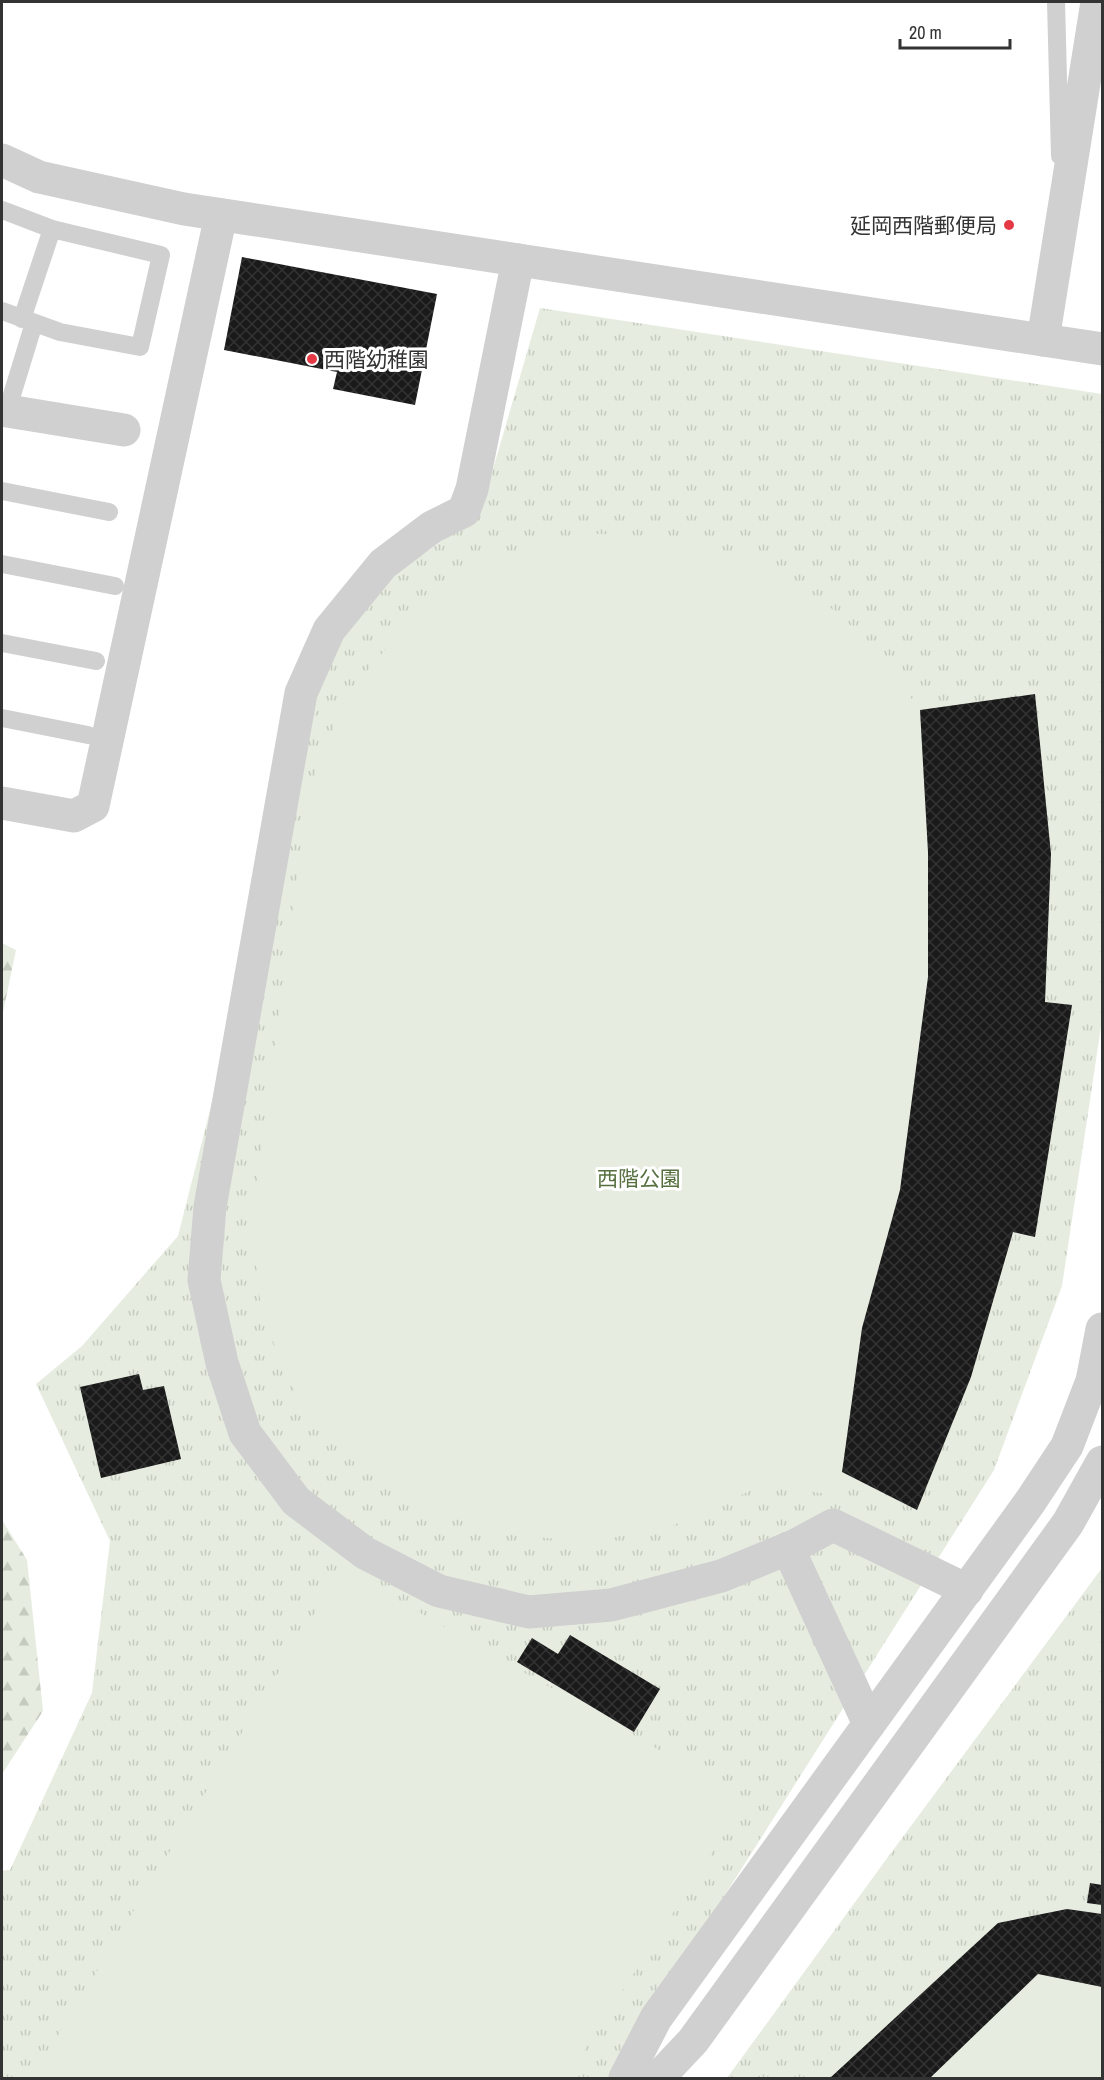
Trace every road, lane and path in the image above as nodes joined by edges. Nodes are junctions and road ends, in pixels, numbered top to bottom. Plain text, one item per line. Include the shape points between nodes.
1 (1056, 2) edge
2 (1097, 2) edge
3 (2, 160) edge
4 (2, 210) edge
5 (221, 215) junction
6 (1062, 220) junction
7 (52, 229) junction
8 (518, 260) junction
9 (2, 311) edge
10 (28, 321) junction
11 (1043, 340) junction
12 (1102, 349) edge
13 (4, 410) edge
14 (124, 430) dead end
15 (2, 491) edge
16 (109, 512) dead end
17 (2, 564) edge
18 (115, 586) dead end
19 (2, 643) edge
20 (96, 661) dead end
21 (2, 718) edge
22 (88, 735) dead end
23 (2, 803) edge
24 (1102, 1329) edge
25 (1101, 1468) edge
26 (788, 1548) junction
27 (967, 1590) junction
28 (869, 1724) junction
29 (625, 2079) edge
30 (658, 2079) edge

1 - 6 lane
2 - 6 street
3 - 5 street via 39,177
4 - 7 lane
5 - 8 street
5 - 23 street via 93,806 74,816
6 - 11 street
7 - 10 lane
7 - 10 lane via 161,255 140,347 60,332
8 - 11 street
8 - 26 street via 472,489 464,511 432,527 383,564 329,630 301,693 210,1207 204,1280 222,1363 245,1433 296,1501 365,1553 439,1591 529,1612 611,1605 721,1576
9 - 10 lane
10 - 13 lane
11 - 12 street
13 - 14 street
15 - 16 lane
17 - 18 lane
19 - 20 lane
21 - 22 lane
24 - 27 street via 1092,1381 1067,1446
25 - 30 street via 1068,1523 693,2041
26 - 27 street via 834,1525
26 - 28 street
27 - 28 street
28 - 29 street via 656,2018

